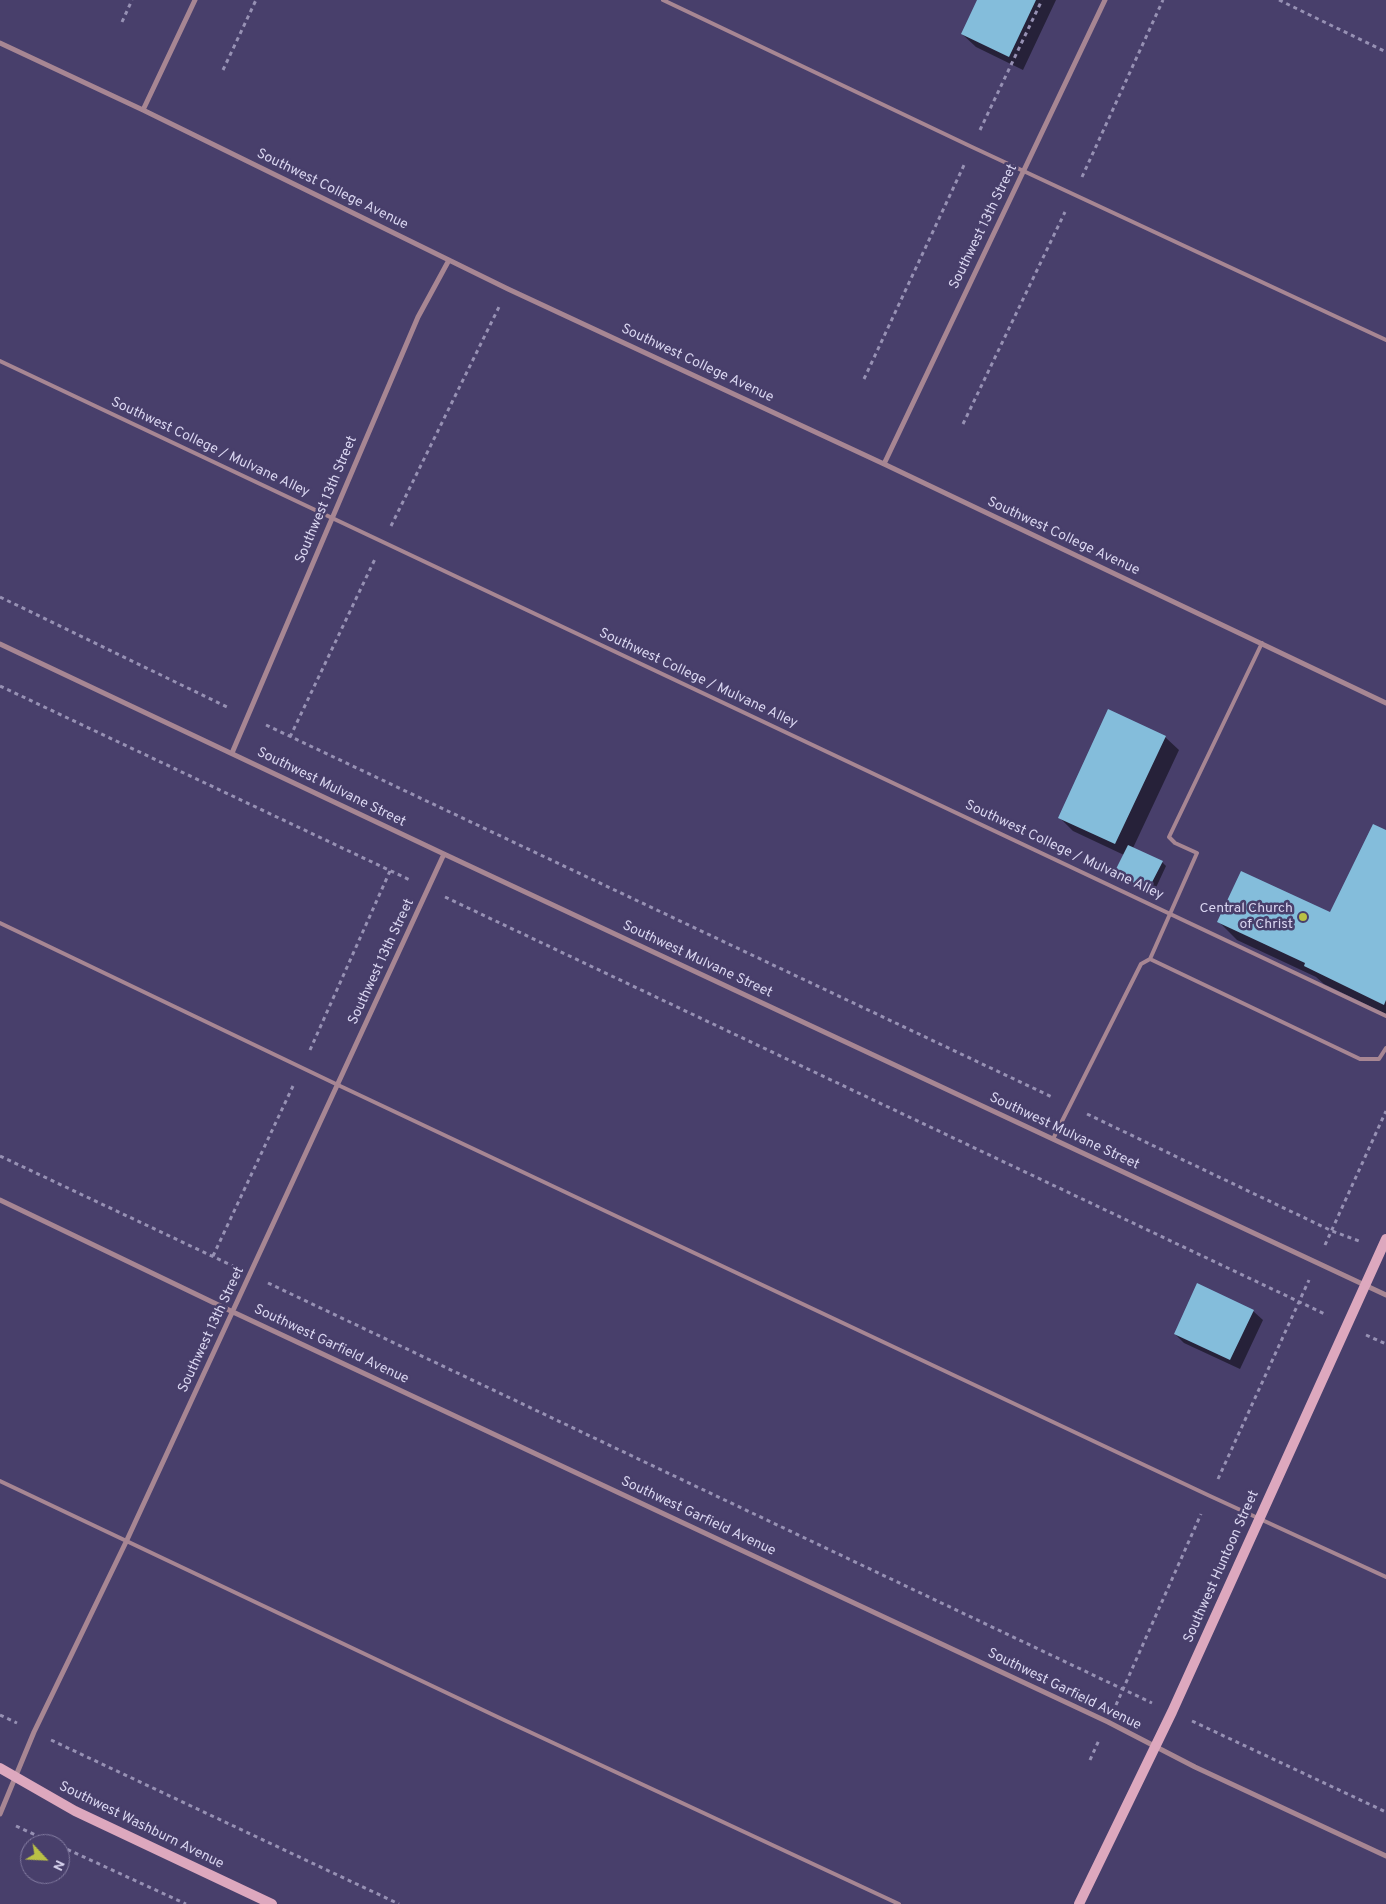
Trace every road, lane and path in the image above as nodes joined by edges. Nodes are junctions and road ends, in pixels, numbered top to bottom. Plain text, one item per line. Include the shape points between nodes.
1 (132, 0) edge
2 (195, 0) edge
3 (256, 0) edge
4 (662, 0) edge
5 (1042, 0) edge
6 (1105, 0) edge
7 (1279, 0) edge
8 (122, 22) dead end
9 (0, 43) edge
10 (1386, 52) edge
11 (223, 70) dead end
12 (143, 110) junction
13 (972, 147) junction
14 (1024, 171) junction
15 (449, 260) junction
16 (508, 289) junction
17 (1386, 340) edge
18 (0, 361) edge
19 (864, 378) dead end
20 (884, 464) junction
21 (331, 518) junction
22 (383, 542) junction
23 (0, 597) edge
24 (1262, 643) junction
25 (0, 644) edge
26 (0, 686) edge
27 (1386, 702) edge
28 (248, 717) junction
29 (290, 737) junction
30 (232, 753) junction
31 (444, 854) junction
32 (428, 889) junction
33 (1169, 913) junction
34 (0, 923) edge
35 (1150, 959) junction
36 (1386, 1016) edge
37 (1386, 1048) edge
38 (338, 1085) junction
39 (1070, 1106) junction
40 (1386, 1112) edge
41 (1054, 1139) junction
42 (0, 1156) edge
43 (0, 1200) edge
44 (1332, 1230) junction
45 (1386, 1240) edge
46 (1381, 1250) junction
47 (1317, 1263) junction
48 (250, 1274) junction
49 (1365, 1285) junction
50 (1386, 1295) edge
51 (1300, 1301) junction
52 (232, 1312) junction
53 (1346, 1325) junction
54 (1386, 1344) edge
55 (0, 1481) edge
56 (1210, 1496) junction
57 (1259, 1518) junction
58 (126, 1542) junction
59 (1386, 1576) edge
60 (1123, 1690) junction
61 (1172, 1712) junction
62 (0, 1715) edge
63 (1108, 1722) junction
64 (34, 1732) junction
65 (1154, 1746) junction
66 (1090, 1760) dead end
67 (0, 1768) edge
68 (16, 1777) junction
69 (1386, 1812) edge
70 (0, 1814) edge
71 (8, 1822) dead end
72 (34, 1834) edge
73 (70, 1851) edge
74 (1386, 1856) edge
75 (186, 1904) edge
76 (272, 1904) edge
77 (399, 1904) edge
78 (899, 1904) edge
79 (1079, 1904) edge

1 - 8 path
2 - 12 street
3 - 11 path
4 - 13 lane
5 - 13 path
6 - 14 street, Southwest 13th Street
7 - 10 path
9 - 12 street, Southwest College Avenue
12 - 15 street, Southwest College Avenue
13 - 14 lane
13 - 19 path
14 - 17 lane
14 - 20 street, Southwest 13th Street
15 - 16 street, Southwest College Avenue
15 - 21 street, Southwest 13th Street via 418,317
16 - 20 street, Southwest College Avenue
16 - 22 path
18 - 21 lane, Southwest College / Mulvane Alley
20 - 24 street, Southwest College Avenue
21 - 22 lane, Southwest College / Mulvane Alley
21 - 28 street, Southwest 13th Street
22 - 29 path
22 - 33 lane, Southwest College / Mulvane Alley
23 - 28 path
24 - 27 street, Southwest College Avenue
24 - 33 lane via 1169,837 1197,852
25 - 30 street, Southwest Mulvane Street
26 - 32 path
28 - 29 path
28 - 30 street, Southwest 13th Street
29 - 39 path
30 - 31 street, Southwest Mulvane Street
31 - 32 street, Southwest 13th Street
31 - 41 street, Southwest Mulvane Street
32 - 38 street, Southwest 13th Street
32 - 51 path
33 - 35 lane
33 - 36 lane, Southwest College / Mulvane Alley
34 - 38 lane
35 - 37 lane via 1360,1059 1379,1059
35 - 39 lane via 1141,964
38 - 48 street, Southwest 13th Street
38 - 56 lane
39 - 41 lane
39 - 44 path
40 - 44 path
41 - 47 street, Southwest Mulvane Street
42 - 48 path
43 - 52 street, Southwest Garfield Avenue
44 - 46 path
44 - 47 path
45 - 46 main road, Southwest Huntoon Street
46 - 49 main road, Southwest Huntoon Street
47 - 49 street, Southwest Mulvane Street
47 - 51 path
48 - 52 street, Southwest 13th Street
48 - 60 path
49 - 50 street, Southwest Mulvane Street
49 - 53 main road, Southwest Huntoon Street
51 - 53 path
51 - 56 path
52 - 58 street, Southwest 13th Street
52 - 63 street, Southwest Garfield Avenue
53 - 54 path
53 - 57 main road, Southwest Huntoon Street
55 - 58 lane
56 - 57 lane
56 - 60 path
57 - 59 lane
57 - 61 main road, Southwest Huntoon Street
58 - 64 street, Southwest 13th Street
58 - 78 lane
60 - 61 path
60 - 63 path
61 - 65 main road, Southwest Huntoon Street
61 - 69 path
62 - 64 path
63 - 65 street, Southwest Garfield Avenue
63 - 66 path
64 - 68 street, Southwest 13th Street
64 - 77 path
65 - 74 street, Southwest Garfield Avenue
65 - 79 main road, Southwest Huntoon Street
67 - 68 main road, Southwest Washburn Avenue
68 - 70 street, Southwest 13th Street
68 - 76 main road, Southwest Washburn Avenue via 75,1811
71 - 72 path
73 - 75 path

